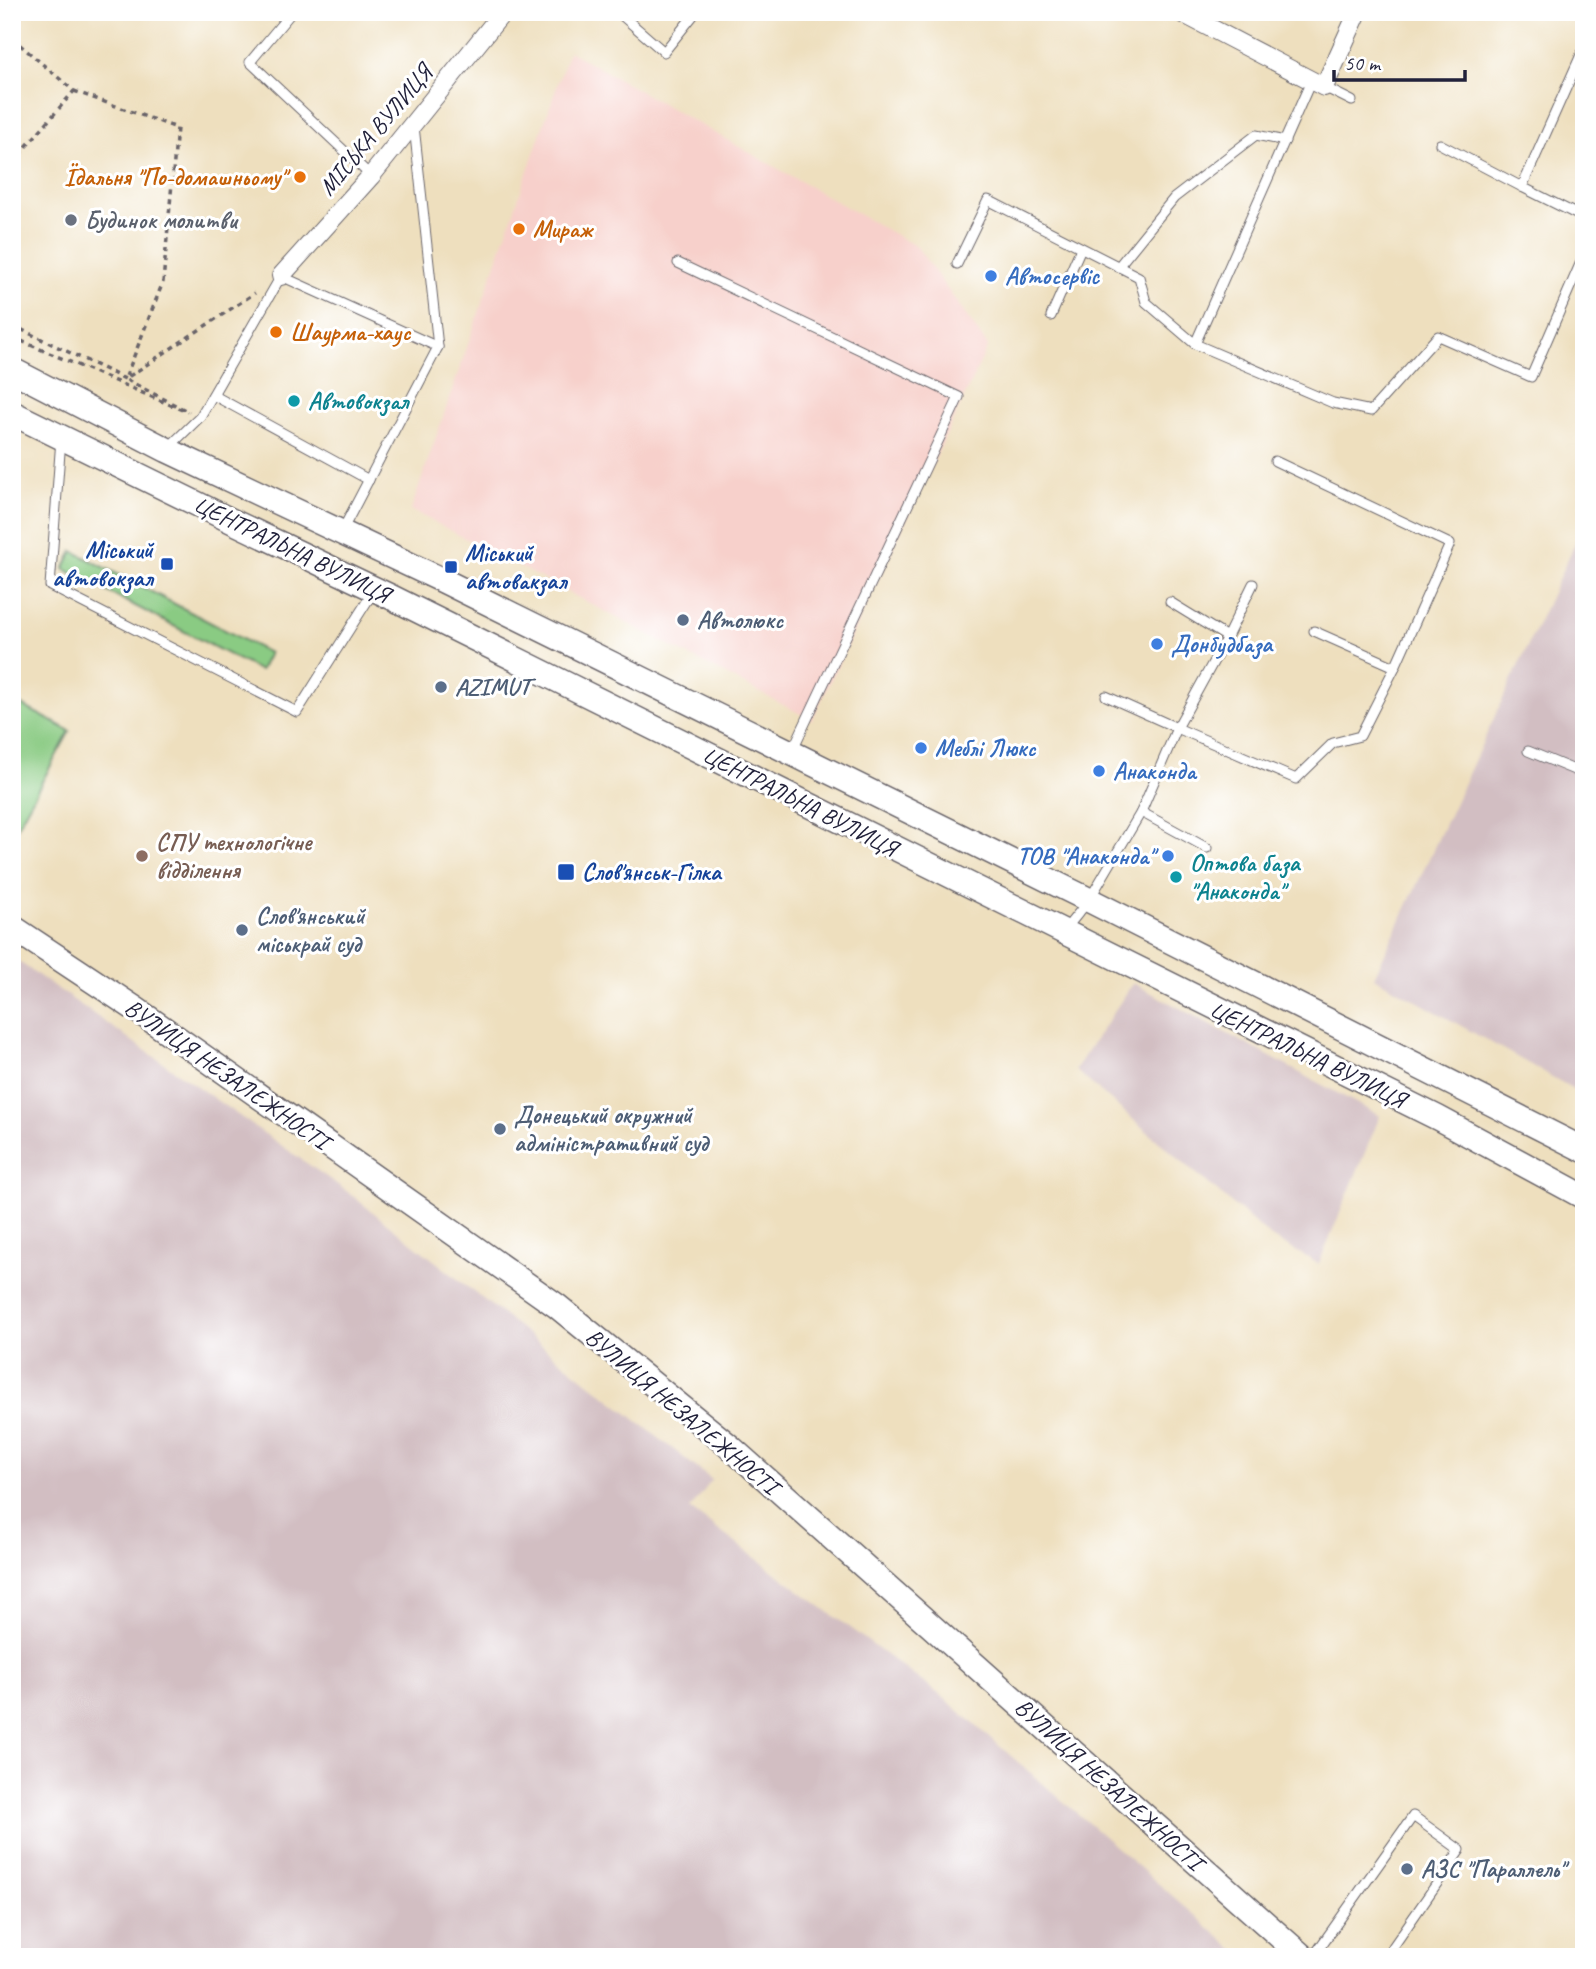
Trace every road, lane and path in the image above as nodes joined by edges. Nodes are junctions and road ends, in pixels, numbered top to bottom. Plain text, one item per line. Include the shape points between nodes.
1 (287, 12) edge
2 (503, 12) edge
3 (618, 12) edge
4 (696, 12) edge
5 (1180, 12) edge
6 (1358, 12) edge
7 (12, 38) edge
8 (1584, 48) edge
9 (1318, 84) junction
10 (74, 91) junction
11 (1352, 101) dead end
12 (414, 123) junction
13 (1285, 141) junction
14 (1440, 144) dead end
15 (12, 163) edge
16 (371, 176) junction
17 (1522, 187) junction
18 (1584, 218) edge
19 (1081, 248) junction
20 (1584, 255) edge
21 (678, 262) dead end
22 (957, 264) dead end
23 (1118, 267) junction
24 (281, 276) junction
25 (1051, 316) dead end
26 (12, 325) edge
27 (12, 337) edge
28 (1195, 344) junction
29 (438, 347) junction
30 (12, 370) edge
31 (125, 379) junction
32 (213, 395) junction
33 (12, 413) edge
34 (200, 417) junction
35 (61, 437) junction
36 (167, 450) junction
37 (1275, 461) dead end
38 (369, 480) junction
39 (342, 531) junction
40 (1253, 584) dead end
41 (374, 589) junction
42 (1170, 602) dead end
43 (1314, 631) dead end
44 (1227, 636) junction
45 (1395, 667) junction
46 (1106, 696) dead end
47 (1177, 728) junction
48 (1528, 751) dead end
49 (791, 752) junction
50 (1584, 774) edge
51 (1141, 812) junction
52 (1207, 848) dead end
53 (1089, 900) junction
54 (12, 927) edge
55 (1063, 932) junction
56 (1584, 1150) edge
57 (1584, 1197) edge
58 (1303, 1957) edge
59 (1313, 1957) edge
60 (1386, 1957) edge

1 - 16 lane via 250,62
2 - 12 street, МІСЬКА ВУЛИЦЯ
3 - 4 lane via 664,52
5 - 9 street
6 - 9 street
7 - 10 path
8 - 17 lane
9 - 11 lane
9 - 13 lane
10 - 15 path
10 - 31 path via 177,128 163,282
12 - 16 street, МІСЬКА ВУЛИЦЯ
12 - 29 lane
13 - 23 lane via 1256,135 1174,198
13 - 28 lane
14 - 17 lane
16 - 24 street, МІСЬКА ВУЛИЦЯ
17 - 18 lane
19 - 22 lane via 988,200
19 - 23 lane
19 - 25 lane
20 - 28 lane via 1531,377 1438,336 1371,411 1333,403
21 - 49 lane via 959,397
23 - 28 lane via 1139,277 1146,302
24 - 29 lane
24 - 31 path
24 - 32 lane
26 - 31 path
27 - 34 path
29 - 38 lane
30 - 36 street, ЦЕНТРАЛЬНА ВУЛИЦЯ
31 - 34 path
32 - 34 lane
32 - 38 lane
33 - 35 street, ЦЕНТРАЛЬНА ВУЛИЦЯ
34 - 36 lane
35 - 41 street, ЦЕНТРАЛЬНА ВУЛИЦЯ
35 - 41 lane via 50,586 298,712
36 - 39 street, ЦЕНТРАЛЬНА ВУЛИЦЯ
37 - 45 lane via 1450,544
38 - 39 lane
39 - 49 street, ЦЕНТРАЛЬНА ВУЛИЦЯ
40 - 44 lane
41 - 55 street, ЦЕНТРАЛЬНА ВУЛИЦЯ
42 - 44 lane
43 - 45 lane
44 - 47 lane
45 - 47 lane via 1360,736 1333,743 1296,779
46 - 47 lane
47 - 51 lane
48 - 50 lane
49 - 53 street, ЦЕНТРАЛЬНА ВУЛИЦЯ
51 - 52 lane
51 - 53 lane
53 - 55 lane
53 - 56 street, ЦЕНТРАЛЬНА ВУЛИЦЯ
54 - 58 street, ВУЛИЦЯ НЕЗАЛЕЖНОСТІ via 138,1010 557,1306 729,1446
55 - 57 street, ЦЕНТРАЛЬНА ВУЛИЦЯ via 1438,1118
59 - 60 lane via 1413,1816 1460,1850

